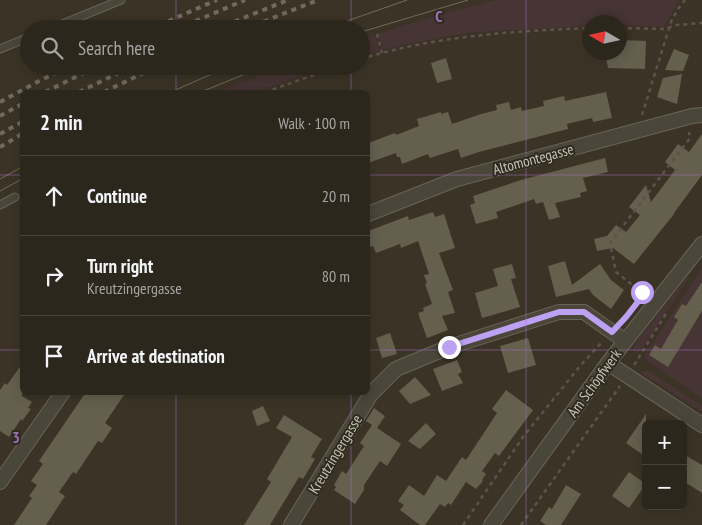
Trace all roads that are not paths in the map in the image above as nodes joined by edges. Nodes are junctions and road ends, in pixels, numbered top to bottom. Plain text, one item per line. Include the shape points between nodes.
1 (121, 0) edge
2 (72, 20) edge
3 (20, 41) edge
4 (0, 49) edge
5 (702, 115) edge
6 (15, 197) dead end
7 (0, 205) edge
8 (370, 213) edge
9 (702, 244) edge
10 (624, 341) junction
11 (608, 363) junction
12 (60, 395) edge
13 (702, 425) edge
14 (0, 482) edge
15 (291, 525) edge
16 (491, 525) edge

1 - 2 lane
3 - 4 lane
5 - 8 street, Altomontegasse via 457,179
6 - 7 lane
9 - 10 street, Am Schöpfwerk
10 - 11 street, Am Schöpfwerk
10 - 15 street, Kreutzingergasse via 584,312 559,312 449,347 396,369 371,394
11 - 13 street
11 - 16 street, Am Schöpfwerk
12 - 14 street

